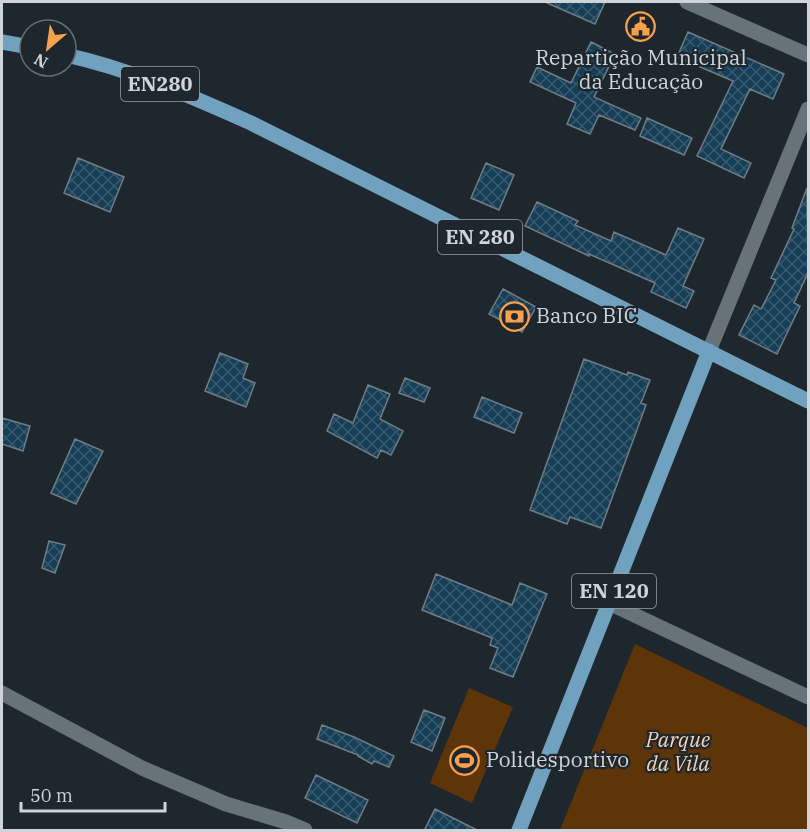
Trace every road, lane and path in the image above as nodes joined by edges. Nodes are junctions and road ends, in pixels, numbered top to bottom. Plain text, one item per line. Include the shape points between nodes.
1 (687, 2) edge
2 (2, 42) edge
3 (18, 45) edge
4 (808, 56) edge
5 (78, 58) edge
6 (808, 109) edge
7 (250, 123) joint
8 (709, 351) junction
9 (808, 401) edge
10 (609, 603) junction
11 (2, 693) edge
12 (808, 697) edge
13 (305, 831) edge
14 (519, 831) edge

1 - 4 street
2 - 3 main road
5 - 7 main road, EN280 via 174,89
6 - 8 street
7 - 8 main road, EN 280
8 - 9 main road
8 - 10 main road, EN 120
10 - 12 street
10 - 14 main road, EN 120
11 - 13 street via 142,768 226,804

